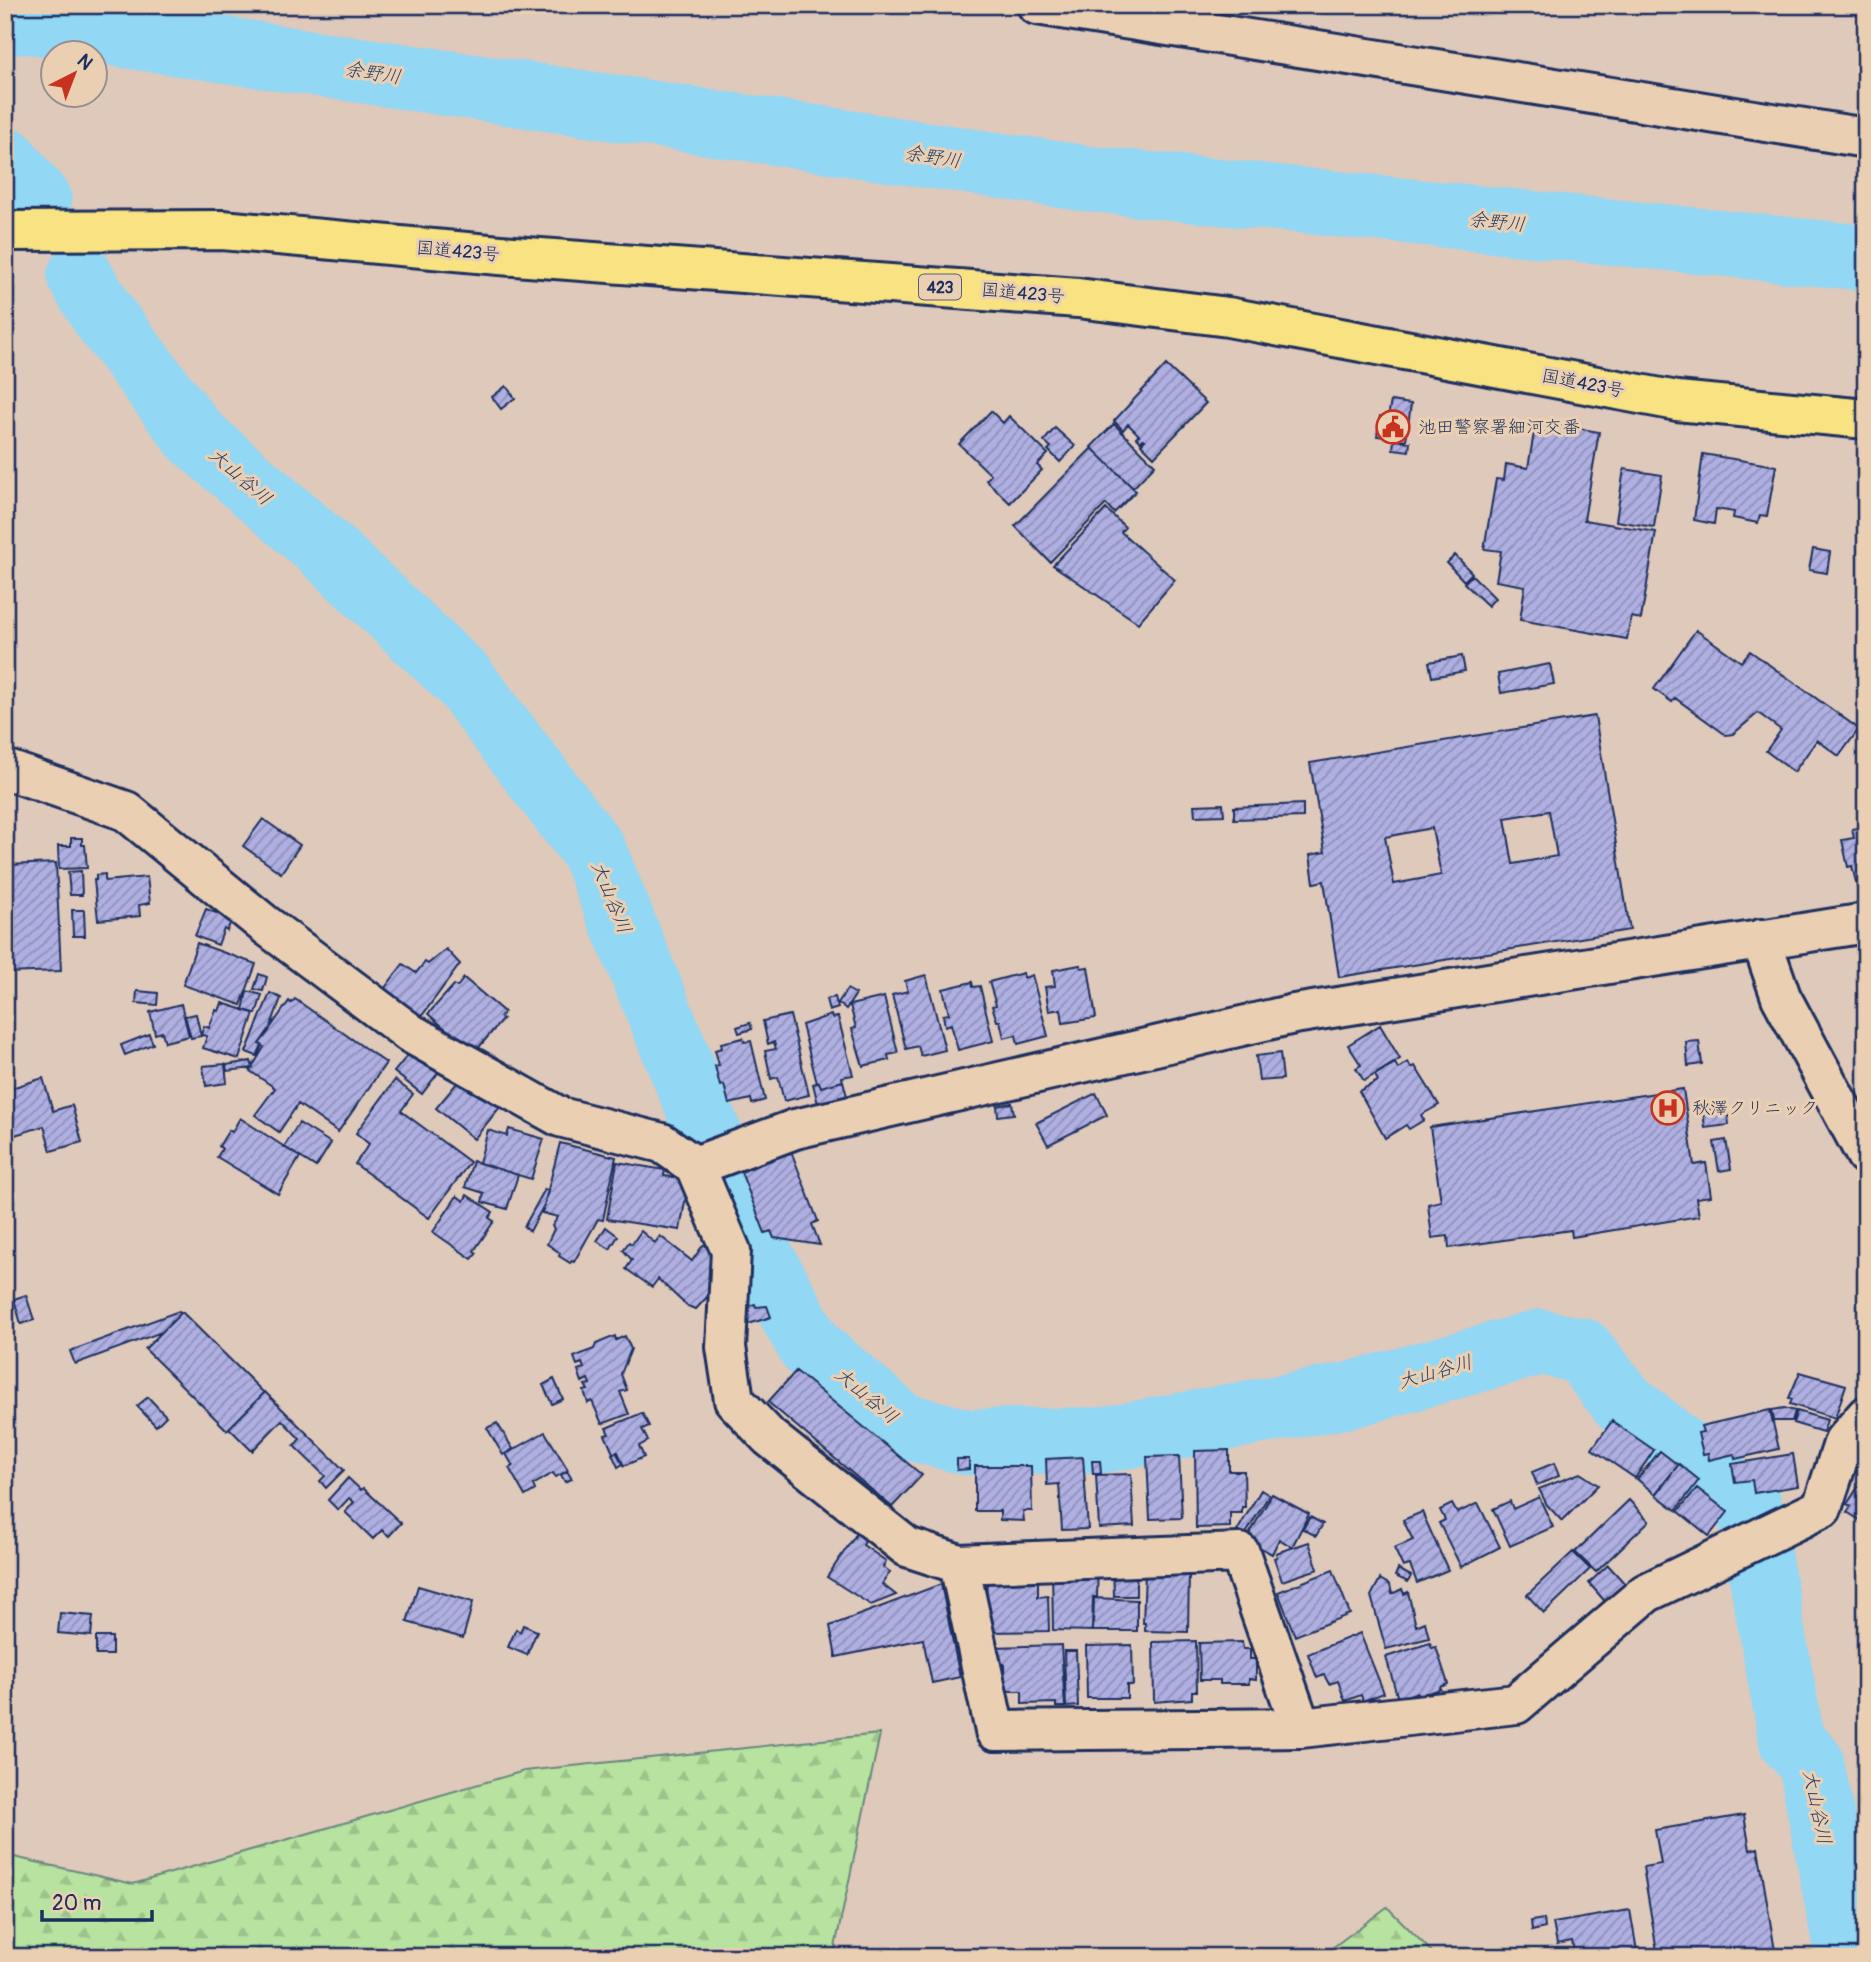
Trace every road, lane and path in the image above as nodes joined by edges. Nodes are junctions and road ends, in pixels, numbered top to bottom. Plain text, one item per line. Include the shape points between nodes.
1 (1037, 5) edge
2 (1866, 138) edge
3 (5, 231) edge
4 (1866, 419) edge
5 (5, 769) edge
6 (1866, 922) edge
7 (1761, 939) junction
8 (1866, 1155) edge
9 (695, 1166) junction
10 (1866, 1416) edge
11 (959, 1564) junction
12 (1301, 1728) junction

1 - 2 street
3 - 4 highway, 国道423号 / 423 via 222,230 1078,298 1228,317 1677,401
5 - 9 street via 126,811 263,923 410,1033 559,1117 662,1143
6 - 7 street
7 - 8 street via 1781,997
7 - 9 street via 1294,1014 796,1129
9 - 11 street via 731,1251 726,1347 734,1400 769,1437 907,1547
10 - 12 street via 1844,1441 1822,1508 1646,1593 1516,1704
11 - 12 street via 1240,1553
11 - 12 street via 995,1731

